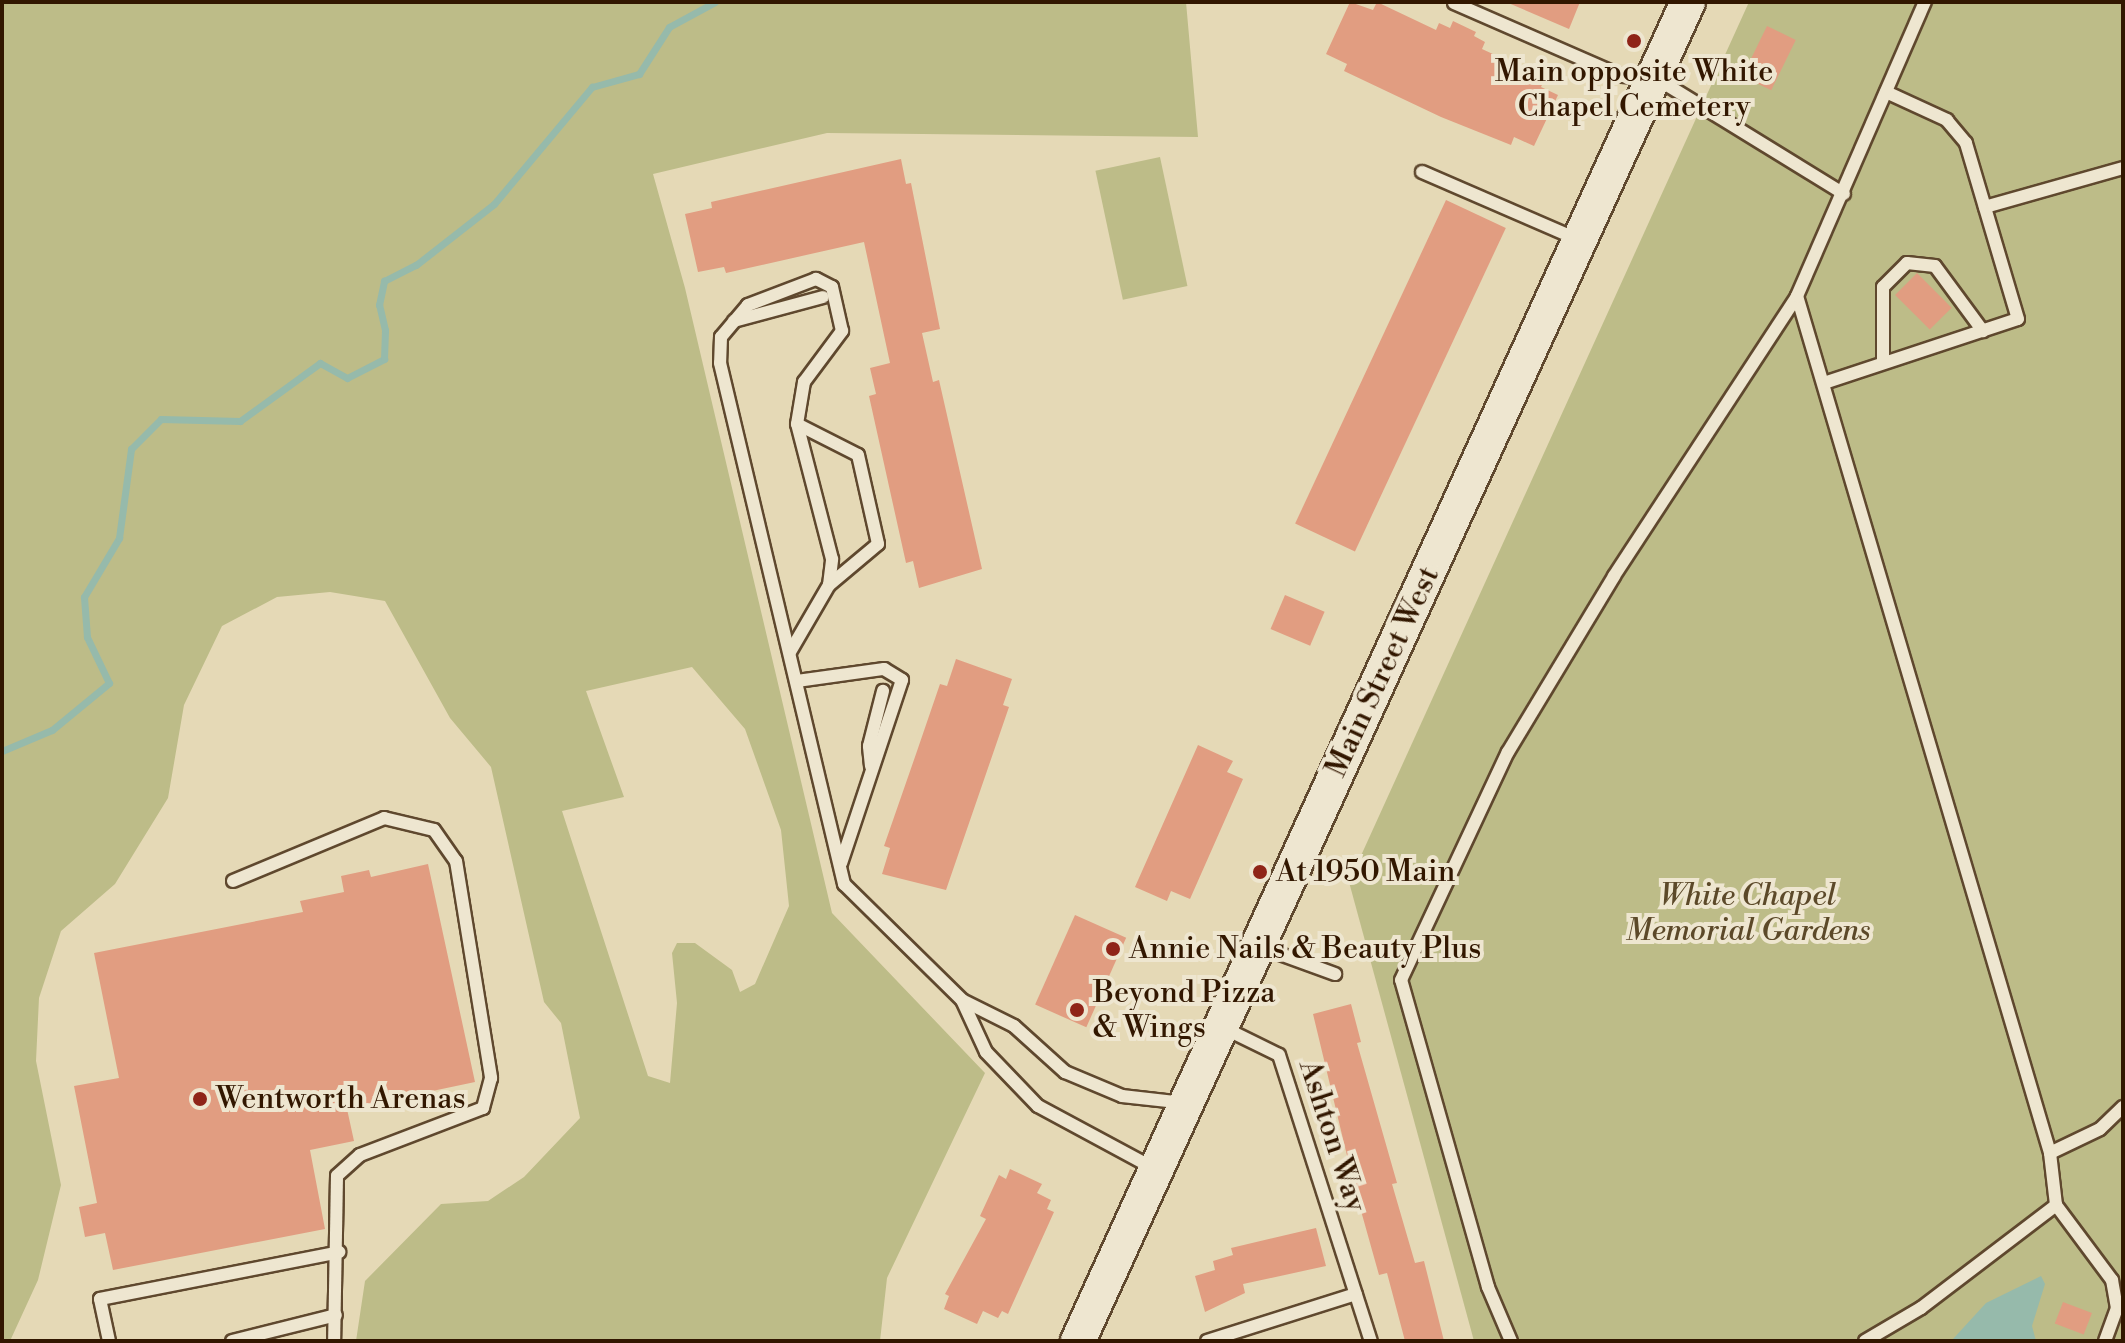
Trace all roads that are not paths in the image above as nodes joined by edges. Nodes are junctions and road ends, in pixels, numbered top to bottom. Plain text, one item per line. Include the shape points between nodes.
1 (1688, 2) edge
2 (1925, 2) edge
3 (1454, 3) edge
4 (1654, 77) junction
5 (1886, 92) junction
6 (2123, 168) edge
7 (1422, 172) dead end
8 (1844, 194) junction
9 (1985, 207) junction
10 (1580, 240) junction
11 (1797, 296) junction
12 (823, 297) dead end
13 (730, 322) junction
14 (1983, 331) junction
15 (1883, 362) junction
16 (1824, 383) junction
17 (797, 424) junction
18 (829, 585) junction
19 (790, 652) junction
20 (797, 681) junction
21 (883, 691) dead end
22 (872, 770) junction
23 (840, 866) junction
24 (233, 881) dead end
25 (1258, 946) junction
26 (1335, 974) dead end
27 (962, 1000) junction
28 (1221, 1027) junction
29 (1187, 1103) junction
30 (2123, 1107) edge
31 (2050, 1153) junction
32 (1155, 1169) junction
33 (2056, 1205) junction
34 (339, 1252) junction
35 (1356, 1294) junction
36 (336, 1315) junction
37 (2112, 1339) edge
38 (109, 1341) edge
39 (232, 1341) edge
40 (334, 1341) edge
41 (1078, 1341) edge
42 (1207, 1341) edge
43 (1371, 1341) edge
44 (1511, 1341) edge
45 (1865, 1341) edge

1 - 4 main road, Main Street West
2 - 5 lane
3 - 4 lane via 1621,76
4 - 8 lane
4 - 10 main road, Main Street West
5 - 8 lane
5 - 9 lane via 1954,127 1970,152
6 - 9 lane
7 - 10 lane
8 - 11 lane
9 - 14 lane via 2018,319
10 - 25 main road, Main Street West
11 - 16 lane
11 - 44 lane via 1614,576 1508,752 1401,980 1488,1287
12 - 13 lane
13 - 17 lane via 748,305 784,287 816,279 832,287 842,331 804,382
13 - 19 lane via 721,337 720,363
14 - 15 lane
14 - 15 lane via 1935,266 1907,263 1883,287
15 - 16 lane
16 - 31 lane
17 - 18 lane via 832,559
17 - 18 lane via 858,455 878,544
18 - 19 lane
19 - 20 lane
20 - 22 lane via 884,669 902,680
20 - 23 lane
21 - 22 lane via 869,746
22 - 23 lane
23 - 27 lane via 844,884
24 - 34 lane via 384,818 434,830 456,861 491,1078 483,1108 360,1155 337,1176
25 - 26 lane
25 - 28 main road, Main Street West
27 - 29 lane via 1014,1026 1065,1072 1122,1096
27 - 32 lane via 986,1052 1038,1106
28 - 29 main road, Main Street West
28 - 35 lane, Ashton Way via 1279,1055
29 - 32 main road, Main Street West
30 - 31 lane via 2100,1129
31 - 33 lane
32 - 41 main road, Main Street West
33 - 37 lane via 2112,1280 2117,1308
33 - 45 lane via 1921,1308
34 - 36 lane
34 - 38 lane via 100,1299
35 - 42 lane
35 - 43 lane, Ashton Way
36 - 39 lane
36 - 40 lane

